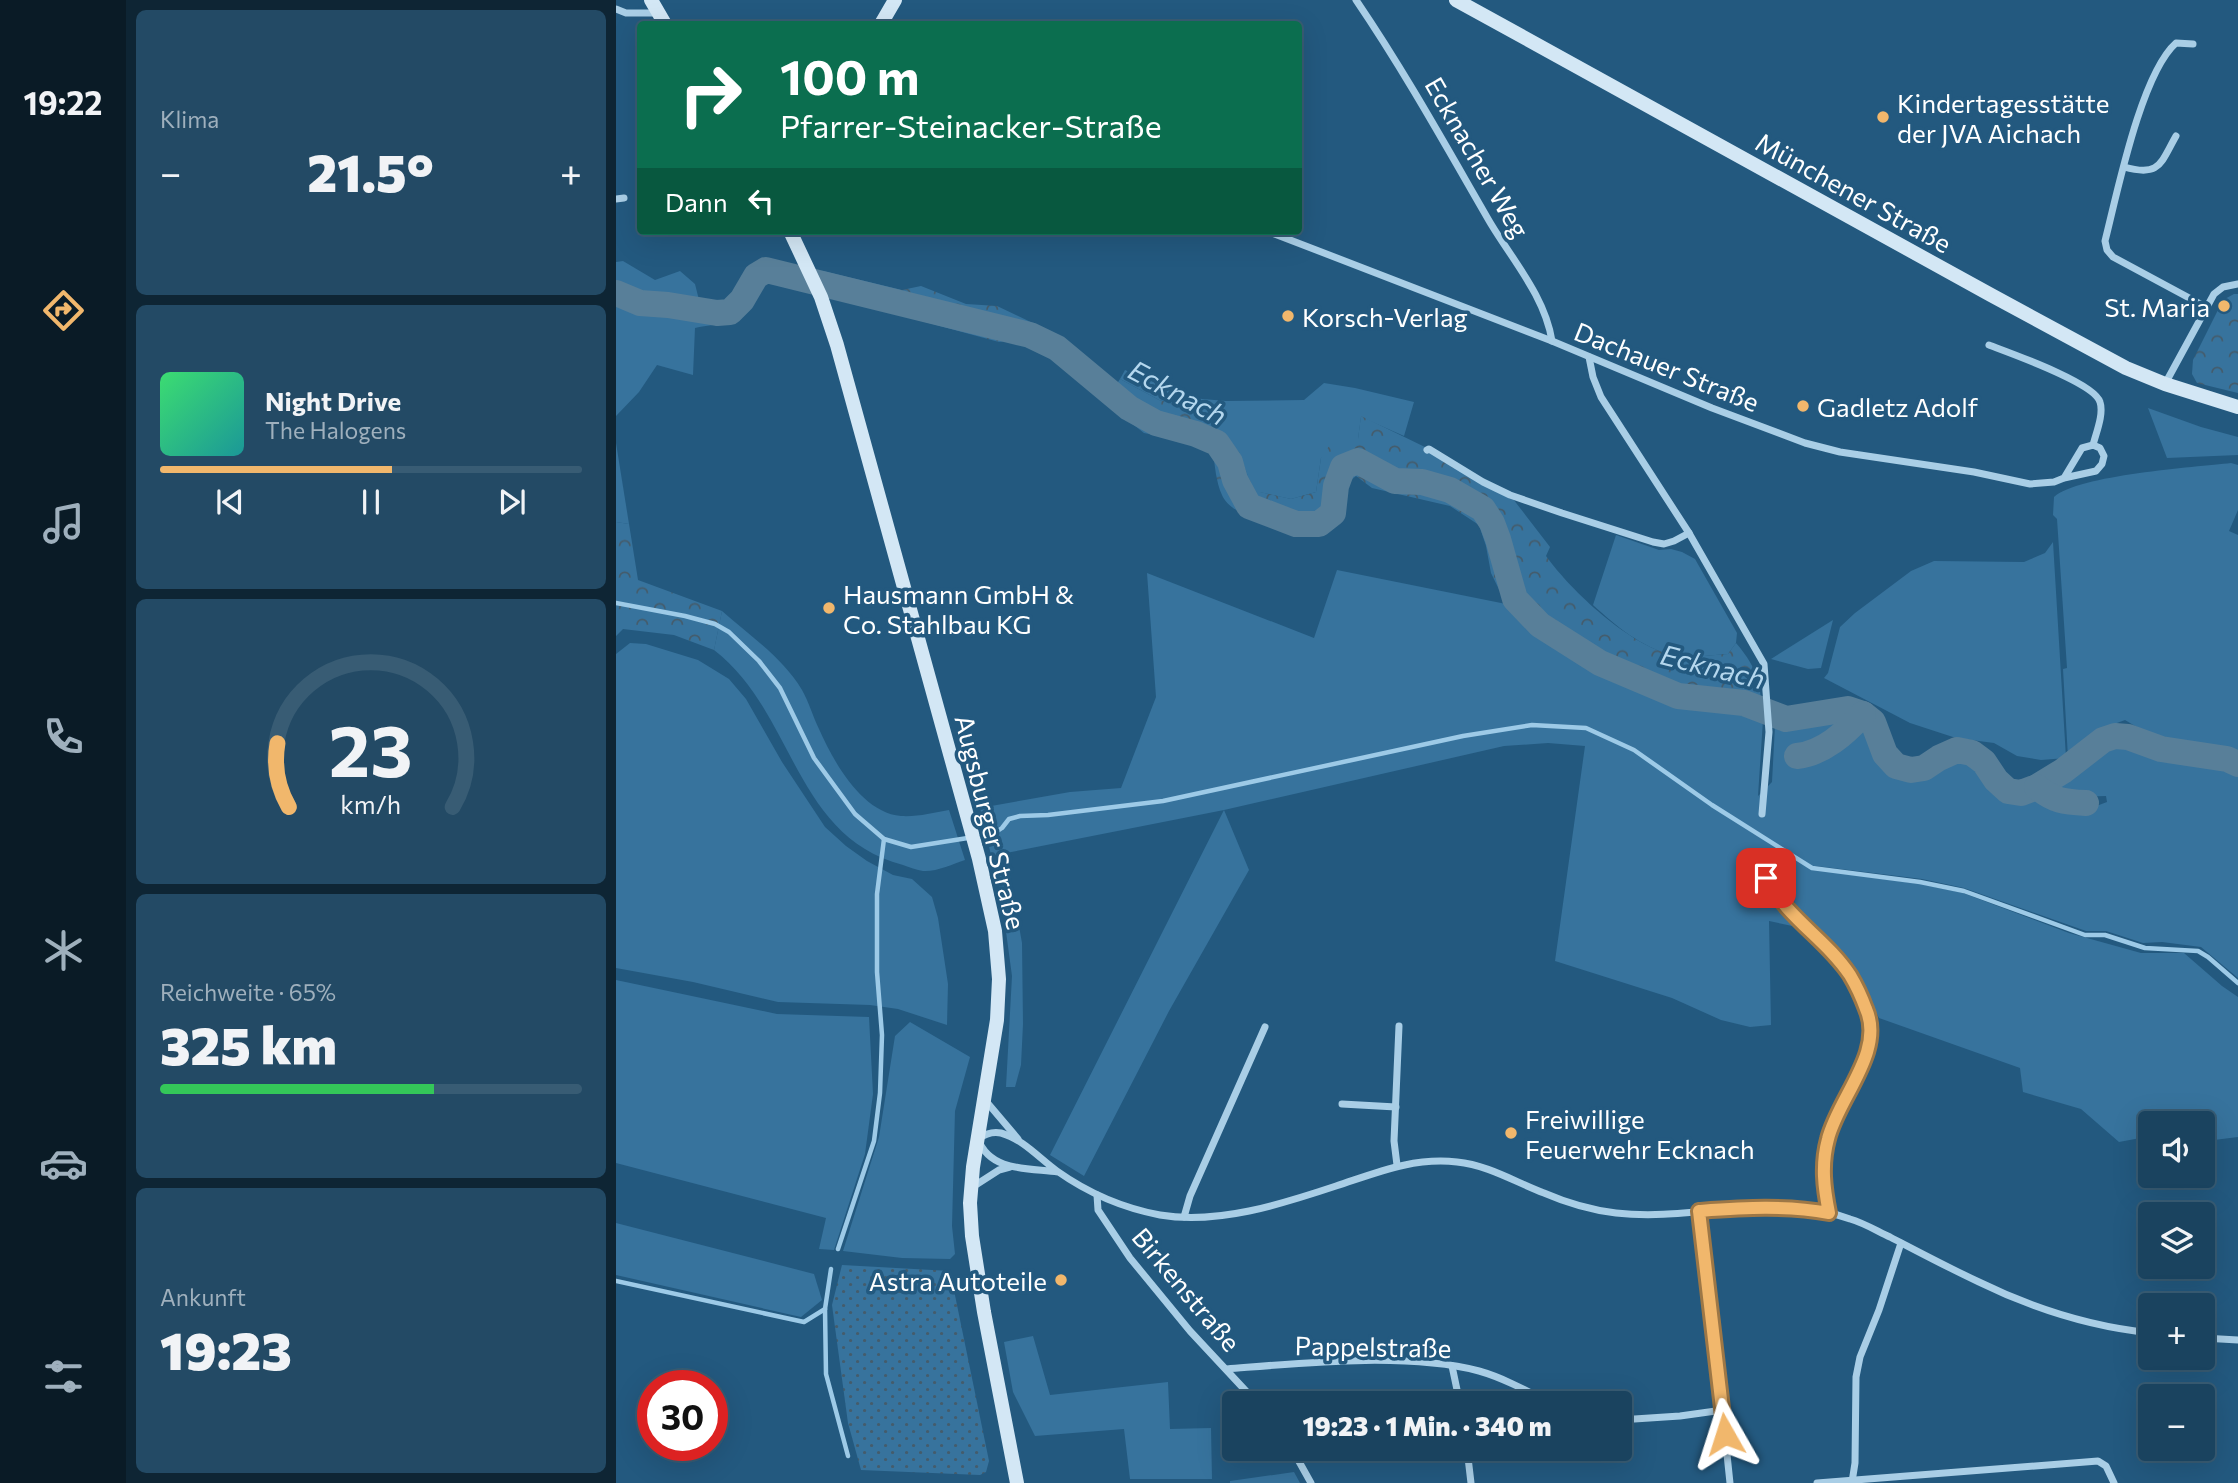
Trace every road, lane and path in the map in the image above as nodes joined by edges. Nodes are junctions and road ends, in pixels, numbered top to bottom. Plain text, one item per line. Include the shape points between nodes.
1 (895, 0) edge
2 (1356, 0) edge
3 (1456, 0) edge
4 (616, 9) edge
5 (657, 12) edge
6 (883, 21) edge
7 (2193, 44) dead end
8 (2176, 135) dead end
9 (2124, 167) junction
10 (792, 235) edge
11 (1277, 235) edge
12 (2238, 284) edge
13 (2206, 307) junction
14 (1552, 341) junction
15 (1989, 345) dead end
16 (1589, 357) junction
17 (2165, 384) junction
18 (2238, 407) edge
19 (2093, 445) junction
20 (1427, 450) dead end
21 (2064, 478) junction
22 (1689, 533) junction
23 (1762, 814) dead end
24 (1760, 854) dead end
25 (1399, 1026) dead end
26 (1265, 1027) dead end
27 (985, 1099) junction
28 (1342, 1104) dead end
29 (1396, 1107) junction
30 (978, 1139) junction
31 (1021, 1143) junction
32 (1397, 1165) junction
33 (1011, 1167) junction
34 (1058, 1172) junction
35 (971, 1188) junction
36 (1097, 1195) junction
37 (1699, 1211) junction
38 (1829, 1213) junction
39 (1184, 1217) junction
40 (1901, 1243) junction
41 (2138, 1330) edge
42 (2215, 1339) edge
43 (2238, 1340) edge
44 (1452, 1366) junction
45 (1227, 1369) junction
46 (1246, 1391) edge
47 (1457, 1391) edge
48 (1524, 1391) edge
49 (1723, 1410) junction
50 (1632, 1419) edge
51 (1299, 1461) edge
52 (1468, 1461) edge
53 (1852, 1482) edge
54 (1017, 1483) edge
55 (1311, 1483) edge
56 (1471, 1483) edge
57 (1730, 1483) edge
58 (1817, 1483) edge
59 (2114, 1483) edge

1 - 6 main road
2 - 14 street, Ecknacher Weg via 1541,302
3 - 17 main road, Münchener Straße via 2061,333
4 - 5 street
7 - 9 street via 2176,43 2168,51 2145,97
8 - 9 street via 2154,169 2143,172
9 - 13 street via 2105,241 2107,250
10 - 27 main road, Augsburger Straße via 837,345 979,859 995,931 999,979
11 - 14 street, Dachauer Straße
12 - 13 street via 2214,294
13 - 17 street
14 - 16 street, Dachauer Straße
15 - 19 street, Dachauer Straße via 2049,368 2100,398
16 - 21 street, Dachauer Straße via 1773,433 1840,452 2030,484
16 - 22 street via 1601,397
17 - 18 main road, Münchener Straße
19 - 21 street, Dachauer Straße via 2082,448
19 - 21 street, Dachauer Straße via 2104,456 2096,471
20 - 22 street via 1510,495 1627,534 1664,544
22 - 23 street via 1764,664 1769,732
24 - 38 street via 1773,891 1834,955 1868,1012 1870,1043 1825,1151
25 - 29 street
26 - 39 street
27 - 30 main road, Augsburger Straße
27 - 31 street
28 - 29 street
29 - 32 street
30 - 31 street via 994,1132
30 - 33 street via 988,1156
30 - 35 main road, Augsburger Straße
31 - 34 street
32 - 37 street via 1430,1161 1475,1165 1564,1201 1613,1213
32 - 39 street via 1267,1206
33 - 34 street
33 - 35 street
34 - 36 street
35 - 54 main road, Augsburger Straße via 972,1236
36 - 39 street via 1140,1211
36 - 45 street, Birkenstraße via 1098,1210 1124,1250
37 - 38 street via 1780,1207
37 - 49 street
38 - 40 street
40 - 41 street via 2011,1297 2061,1314
40 - 53 street via 1860,1357
42 - 43 street
44 - 45 street, Pappelstraße via 1342,1362
44 - 47 street
44 - 48 street, Pappelstraße via 1480,1371
45 - 46 street, Birkenstraße
49 - 50 street
49 - 57 street
51 - 55 street
52 - 56 street
53 - 58 street
53 - 59 street via 2098,1461 2106,1466

